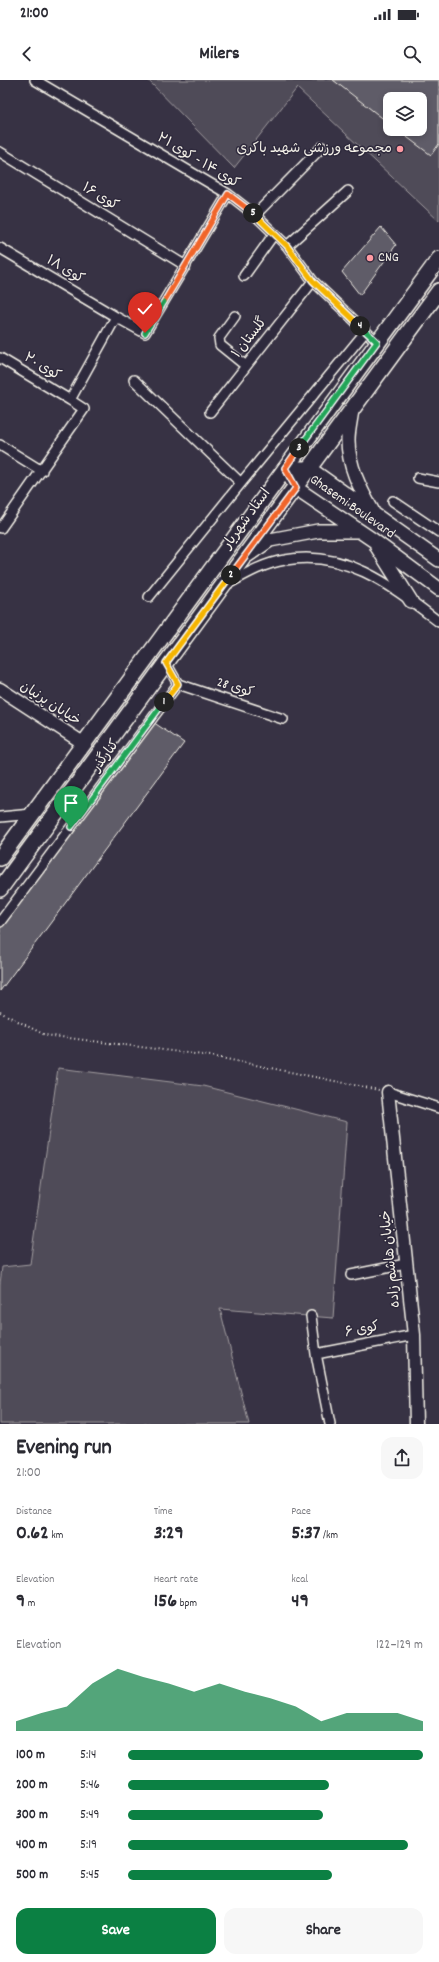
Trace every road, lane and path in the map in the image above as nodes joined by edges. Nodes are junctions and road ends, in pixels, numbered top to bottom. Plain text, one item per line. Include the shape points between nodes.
1 (34, 80) edge
2 (322, 147) dead end
3 (0, 152) edge
4 (348, 191) dead end
5 (228, 194) junction
6 (255, 214) junction
7 (274, 234) junction
8 (287, 246) junction
9 (0, 248) edge
10 (439, 259) edge
11 (186, 266) junction
12 (244, 276) dead end
13 (313, 281) junction
14 (439, 291) edge
15 (235, 316) dead end
16 (116, 317) junction
17 (366, 331) junction
18 (377, 342) junction
19 (0, 358) edge
20 (246, 366) junction
21 (134, 380) dead end
22 (70, 400) junction
23 (352, 409) junction
24 (210, 412) dead end
25 (0, 445) edge
26 (285, 468) junction
27 (309, 468) junction
28 (42, 471) junction
29 (418, 478) dead end
30 (240, 482) junction
31 (439, 482) edge
32 (296, 488) junction
33 (393, 501) dead end
34 (374, 514) junction
35 (1, 527) edge
36 (360, 531) junction
37 (439, 532) edge
38 (373, 540) junction
39 (243, 558) junction
40 (439, 560) edge
41 (223, 586) junction
42 (439, 590) edge
43 (149, 597) dead end
44 (411, 601) junction
45 (439, 622) edge
46 (166, 663) junction
47 (178, 684) junction
48 (0, 689) edge
49 (283, 719) dead end
50 (83, 743) junction
51 (32, 814) junction
52 (0, 817) edge
53 (0, 858) edge
54 (0, 889) edge
55 (0, 922) edge
56 (0, 1012) edge
57 (388, 1092) junction
58 (439, 1108) edge
59 (406, 1264) junction
60 (351, 1275) dead end
61 (311, 1316) dead end
62 (414, 1335) junction
63 (316, 1354) junction
64 (330, 1424) edge
65 (416, 1424) edge

1 - 5 street, کوی ۱۴ - کوی ۲۱
2 - 6 street
3 - 11 street, کوی ۱۶
4 - 8 street
5 - 6 street, کوی ۱۴ - کوی ۲۱
5 - 11 street
6 - 7 street, کوی ۱۴ - کوی ۲۱
7 - 8 street, کوی ۱۴ - کوی ۲۱
7 - 12 street
8 - 13 street, کوی ۱۴ - کوی ۲۱
9 - 16 street, کوی ۱۸
10 - 18 main road, استاد شهریار
11 - 16 street, کوی ۱۸ via 145,333
13 - 17 street, کوی ۱۴ - کوی ۲۱
13 - 20 street, ۱ گلستان
14 - 23 main road, استاد شهریار
15 - 20 street via 218,342
16 - 22 street
17 - 18 street, کوی ۱۴ - کوی ۲۱
17 - 30 street
18 - 26 main road, استاد شهریار
19 - 22 street, کوی ۲۰
20 - 24 street, ۱ گلستان
21 - 30 street
22 - 28 street, کوی ۲۰ via 84,409
23 - 27 main road, استاد شهریار
23 - 34 main road via 348,440 352,466 359,487
25 - 28 street
26 - 27 main road, Ghasemi Boulevard
26 - 32 main road, Ghasemi Boulevard
26 - 50 main road, استاد شهریار
27 - 32 main road, استاد شهریار
27 - 34 main road, Ghasemi Boulevard
28 - 35 street
29 - 31 street
30 - 43 street
32 - 36 main road, Ghasemi Boulevard
32 - 39 main road, استاد شهریار
33 - 37 street
34 - 40 main road, Ghasemi Boulevard
36 - 38 main road, Ghasemi Boulevard
36 - 39 main road via 318,531 270,540
38 - 42 main road, Ghasemi Boulevard
38 - 44 main road
39 - 41 main road, استاد شهریار
41 - 44 street via 257,569 284,560 316,558 348,564 374,576
41 - 46 main road, استاد شهریار
44 - 45 street
46 - 47 street
46 - 54 main road, استاد شهریار
47 - 49 street, کوی 28
47 - 55 street, کنارگذر
48 - 50 street, خیابان پرنیان
50 - 51 main road, استاد شهریار
51 - 52 street
51 - 53 main road, استاد شهریار
56 - 57 path via 44,1035 211,1056
57 - 58 street
57 - 59 street, خیابان هاشم زاده
59 - 60 street
59 - 62 street, خیابان هاشم زاده
61 - 63 street
62 - 63 street, کوی ۶
62 - 65 street, خیابان هاشم زاده
63 - 64 street

